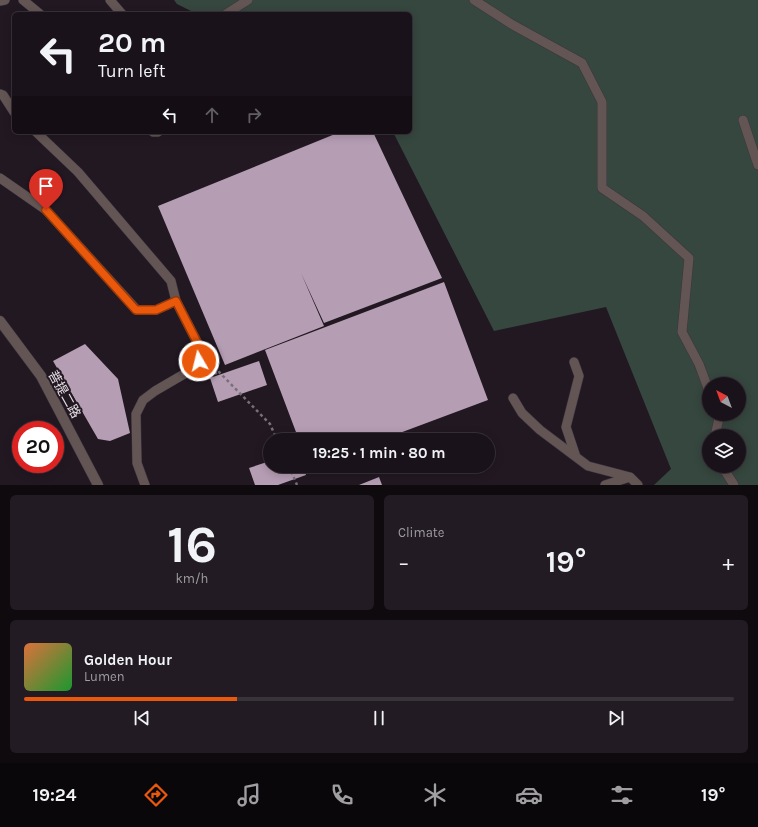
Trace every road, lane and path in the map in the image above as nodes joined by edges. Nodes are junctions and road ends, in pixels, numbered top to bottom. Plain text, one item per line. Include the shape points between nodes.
1 (5, 0) edge
2 (23, 0) edge
3 (110, 0) edge
4 (248, 0) edge
5 (474, 0) edge
6 (0, 1) edge
7 (38, 12) edge
8 (120, 12) edge
9 (229, 12) edge
10 (0, 94) edge
11 (12, 107) edge
12 (743, 120) dead end
13 (38, 134) edge
14 (758, 165) edge
15 (0, 178) edge
16 (176, 301) junction
17 (0, 321) edge
18 (213, 358) dead end
19 (574, 362) dead end
20 (704, 377) edge
21 (513, 398) dead end
22 (274, 433) edge
23 (576, 457) junction
24 (292, 473) edge
25 (726, 473) edge
26 (630, 477) junction
27 (98, 485) edge
28 (145, 485) edge
29 (297, 485) edge
30 (605, 485) edge
31 (638, 485) edge
32 (734, 485) edge

1 - 6 lane
2 - 7 lane
3 - 8 lane
4 - 9 lane
5 - 20 lane via 582,63 602,102 602,188 643,216 689,258 682,332
10 - 11 lane
12 - 14 lane
13 - 16 lane via 78,172 171,280
15 - 16 lane via 46,210 136,310 156,310
16 - 28 lane via 198,344 199,361 191,370 143,400 136,414 137,463
17 - 27 street, 菩提二路 via 41,376
18 - 22 path via 219,372 270,424
19 - 23 lane via 579,376 566,427
21 - 23 lane via 522,413 540,430
23 - 26 lane via 588,466
24 - 29 path
25 - 32 lane
26 - 30 lane
26 - 31 lane

